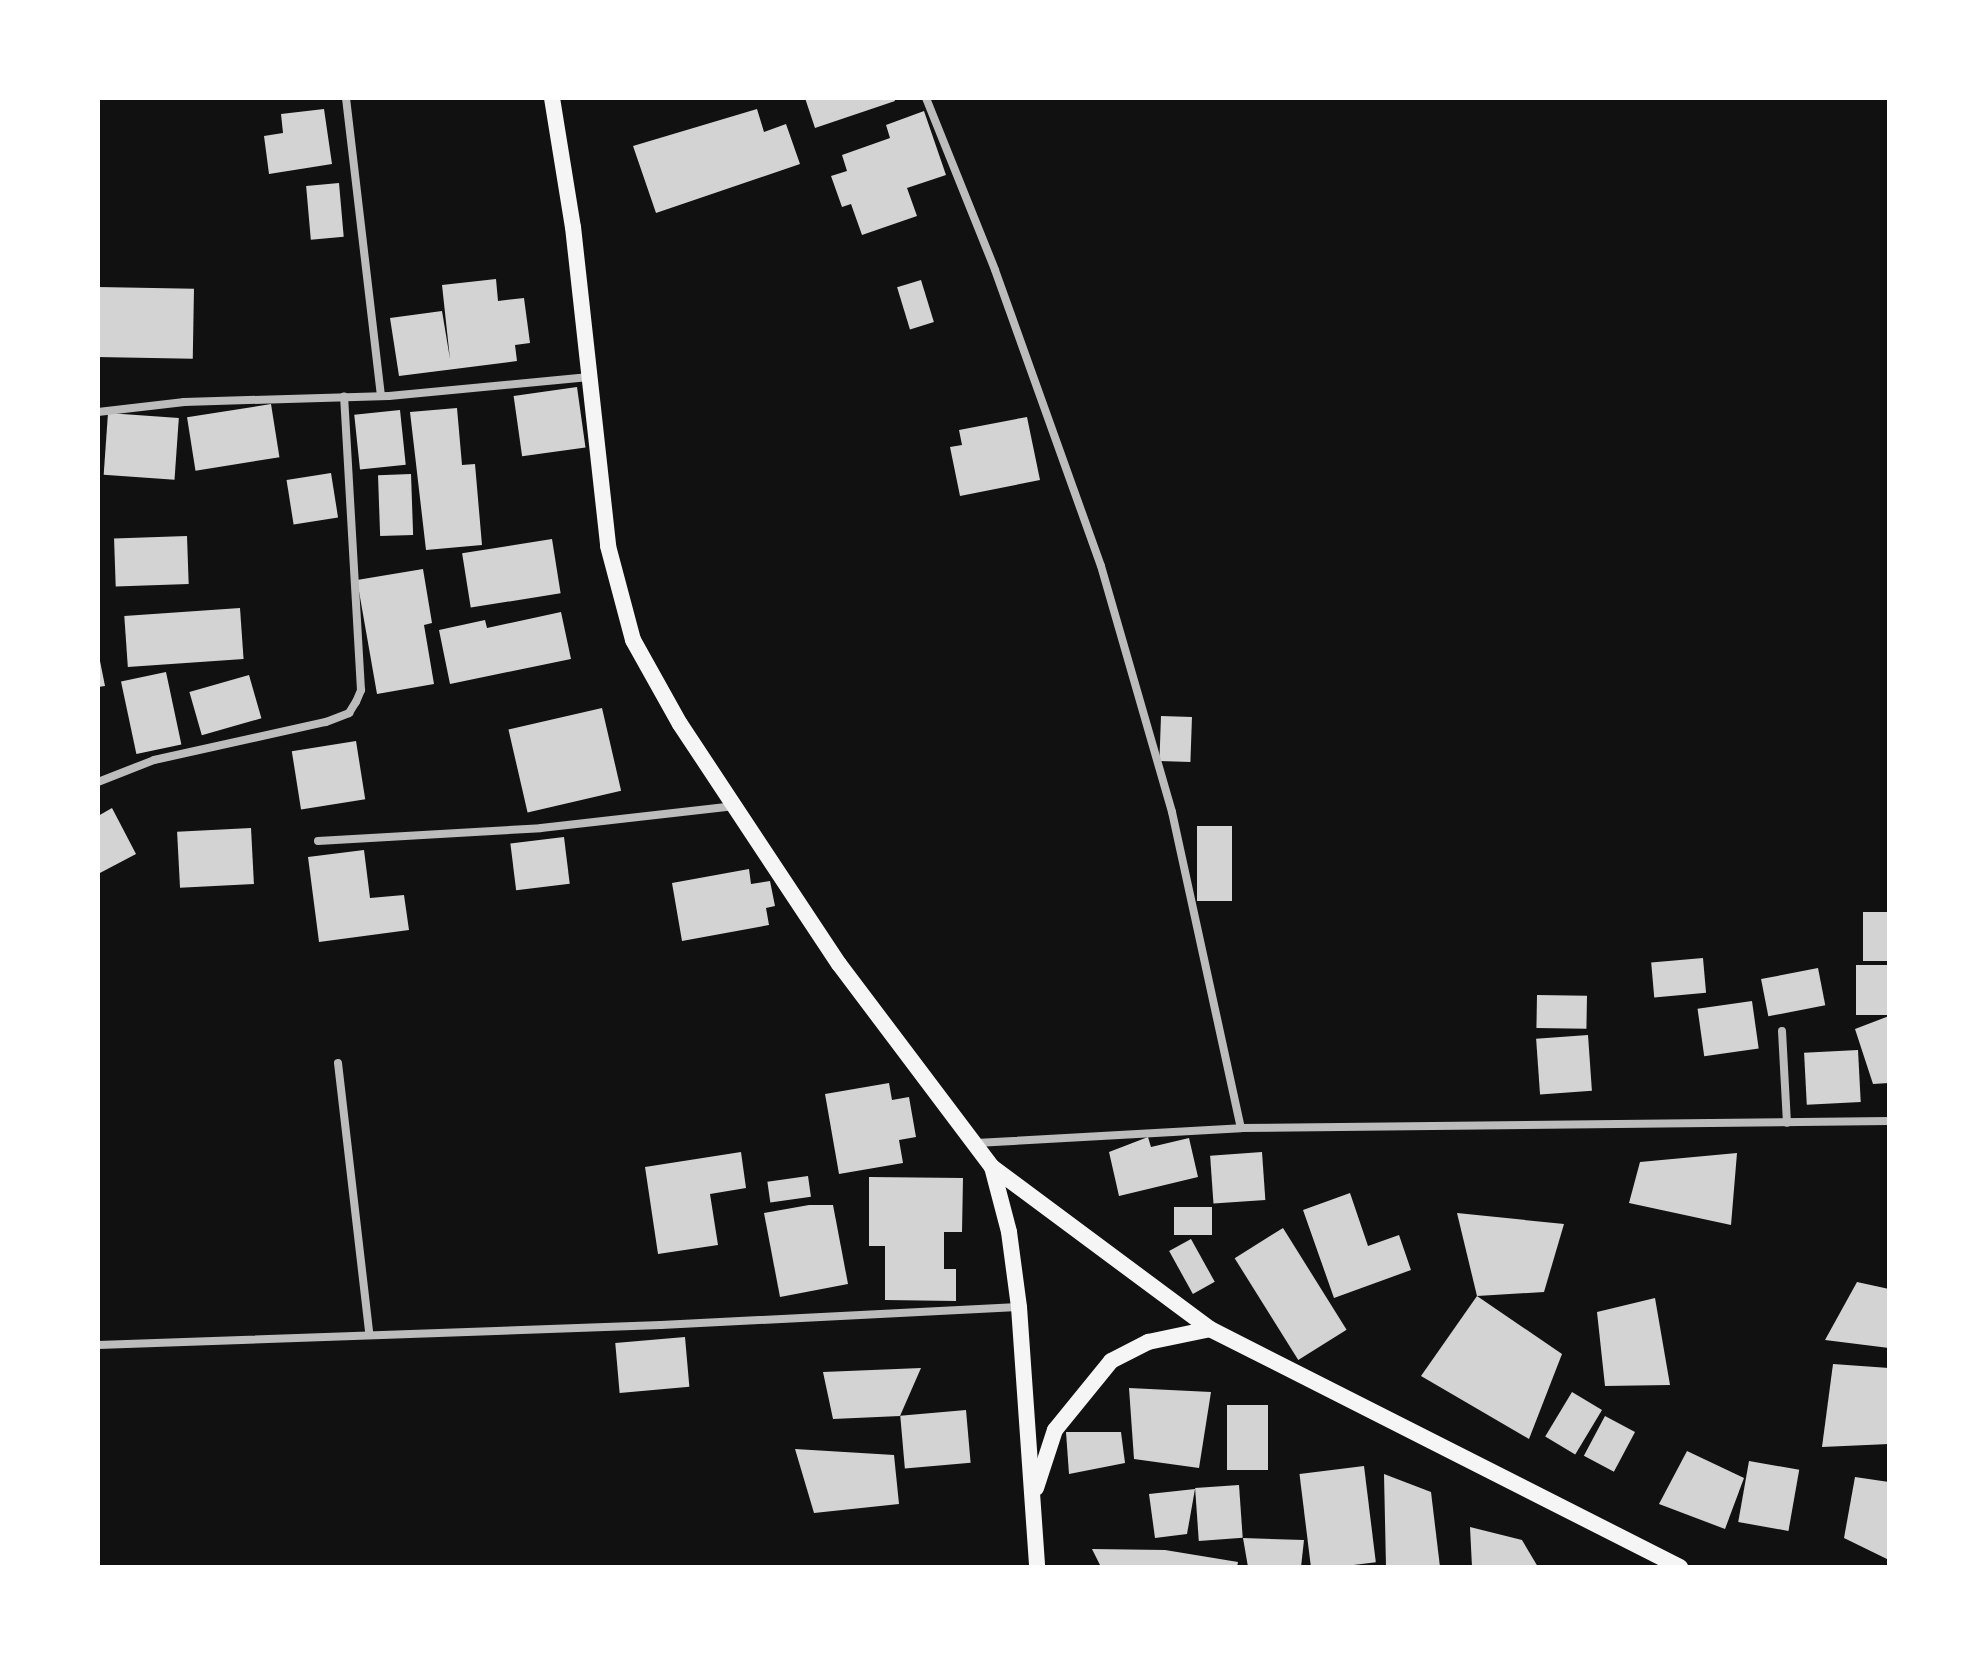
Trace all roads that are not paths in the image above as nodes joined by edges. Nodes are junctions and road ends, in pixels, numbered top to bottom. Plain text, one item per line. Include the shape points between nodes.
1 (346, 98) edge
2 (552, 98) edge
3 (926, 98) edge
4 (590, 377) junction
5 (344, 396) junction
6 (381, 396) junction
7 (98, 412) edge
8 (98, 782) edge
9 (733, 806) junction
10 (318, 841) dead end
11 (1782, 1031) dead end
12 (338, 1063) dead end
13 (1889, 1121) edge
14 (1787, 1123) junction
15 (1241, 1128) junction
16 (975, 1143) junction
17 (992, 1167) junction
18 (1019, 1307) junction
19 (1210, 1329) junction
20 (369, 1332) junction
21 (98, 1345) edge
22 (1032, 1497) junction
23 (1037, 1567) edge
24 (1680, 1567) edge

1 - 6 street
2 - 4 main road
3 - 15 street via 995,270 1101,566 1172,812
4 - 6 street
4 - 9 main road via 608,546 633,640
5 - 6 street
5 - 7 street
5 - 8 street via 361,690 349,713 154,760
9 - 10 street via 541,828
9 - 16 main road via 839,964
11 - 14 street
12 - 20 street
13 - 14 street
14 - 15 street
15 - 16 street
16 - 17 main road
17 - 18 main road via 1009,1232
17 - 19 main road
18 - 20 street via 661,1325
18 - 22 main road
19 - 22 main road via 1148,1342 1111,1361 1055,1430
19 - 24 main road
20 - 21 street
22 - 23 main road

